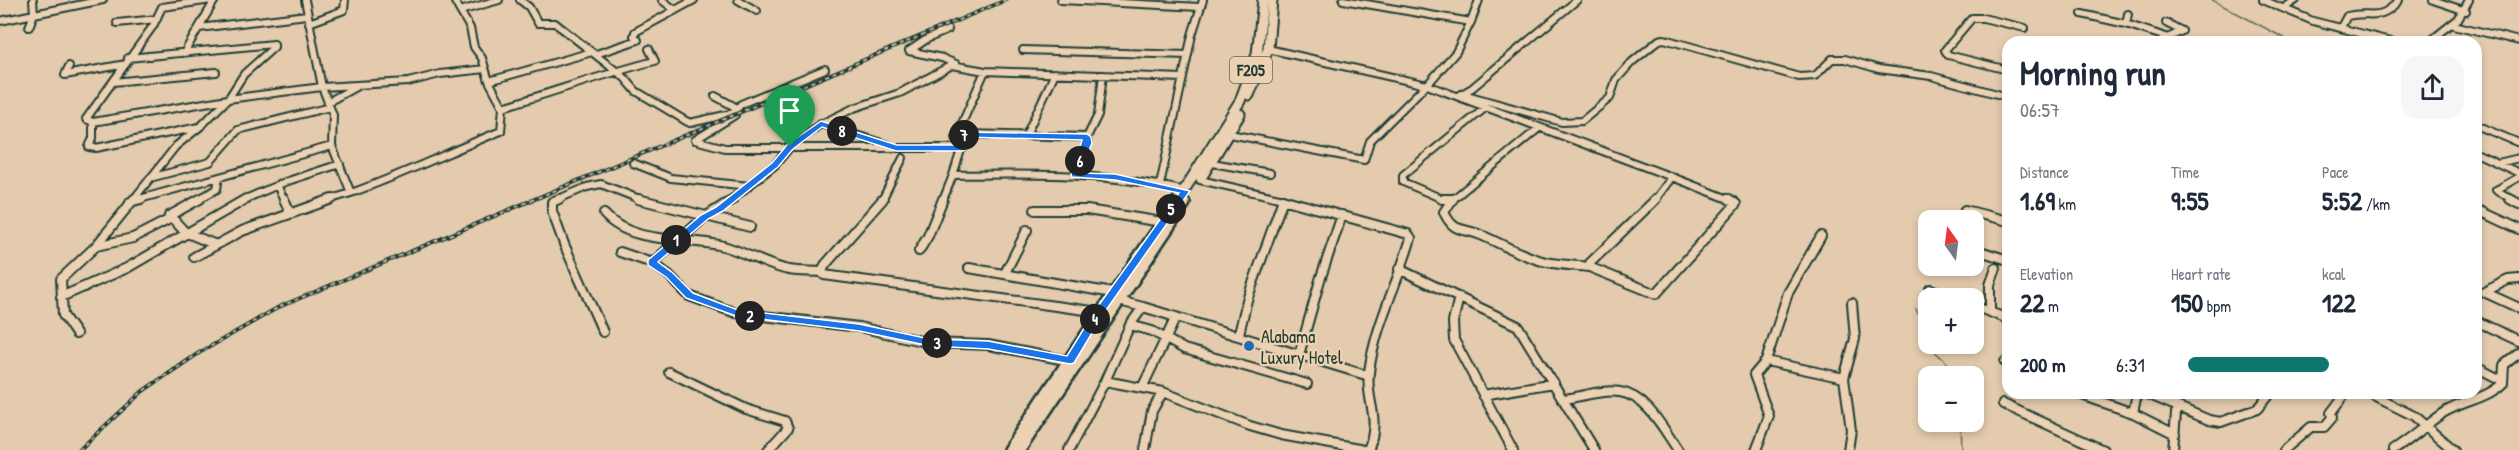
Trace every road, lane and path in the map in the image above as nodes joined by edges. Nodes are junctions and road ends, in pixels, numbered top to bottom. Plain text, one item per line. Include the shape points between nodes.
1 (33, 0) edge
2 (104, 0) edge
3 (213, 0) edge
4 (304, 0) edge
5 (345, 0) edge
6 (454, 0) edge
7 (499, 0) edge
8 (520, 0) edge
9 (662, 0) edge
10 (694, 0) edge
11 (738, 0) edge
12 (1061, 0) edge
13 (1263, 0) edge
14 (1272, 0) edge
15 (1343, 0) edge
16 (1479, 0) edge
17 (1577, 0) edge
18 (2263, 0) edge
19 (2296, 0) edge
20 (2399, 0) edge
21 (2433, 0) edge
22 (2469, 0) edge
23 (95, 1) edge
24 (1201, 3) edge
25 (2284, 8) junction
26 (460, 10) junction
27 (675, 10) junction
28 (2466, 10) junction
29 (757, 11) dead end
30 (34, 14) junction
31 (2082, 14) dead end
32 (2128, 14) dead end
33 (307, 15) junction
34 (157, 19) junction
35 (0, 21) edge
36 (1471, 22) junction
37 (117, 23) dead end
38 (309, 23) junction
39 (2166, 23) dead end
40 (2126, 24) junction
41 (2454, 25) junction
42 (29, 27) dead end
43 (199, 28) junction
44 (2025, 28) dead end
45 (948, 30) dead end
46 (2349, 31) junction
47 (2163, 36) edge
48 (2169, 36) edge
49 (2369, 36) edge
50 (2438, 36) edge
51 (2519, 41) edge
52 (649, 49) dead end
53 (1268, 49) junction
54 (1023, 50) dead end
55 (184, 53) junction
56 (594, 53) junction
57 (1188, 56) junction
58 (127, 61) junction
59 (956, 64) junction
60 (69, 66) dead end
61 (2002, 68) edge
62 (485, 69) junction
63 (825, 69) dead end
64 (985, 71) junction
65 (216, 72) dead end
66 (615, 72) junction
67 (1055, 73) junction
68 (1103, 75) junction
69 (1183, 78) junction
70 (489, 81) junction
71 (113, 82) junction
72 (361, 85) junction
73 (1426, 86) junction
74 (322, 87) junction
75 (1463, 94) junction
76 (2002, 95) edge
77 (715, 96) dead end
78 (1455, 96) junction
79 (228, 99) junction
80 (329, 105) junction
81 (503, 107) junction
82 (1485, 108) junction
83 (735, 110) junction
84 (93, 122) junction
85 (821, 124) junction
86 (201, 126) junction
87 (1539, 128) junction
88 (2482, 128) edge
89 (1230, 134) junction
90 (1026, 135) junction
91 (956, 137) junction
92 (1087, 137) junction
93 (2519, 143) edge
94 (332, 146) junction
95 (790, 147) junction
96 (896, 148) junction
97 (963, 148) junction
98 (2482, 156) edge
99 (903, 158) dead end
100 (2519, 158) edge
101 (633, 163) dead end
102 (1212, 163) junction
103 (2498, 163) junction
104 (340, 164) junction
105 (1270, 173) dead end
106 (953, 175) junction
107 (1075, 175) junction
108 (2519, 175) edge
109 (219, 177) junction
110 (1672, 177) junction
111 (150, 178) junction
112 (1200, 180) junction
113 (276, 185) junction
114 (1160, 185) junction
115 (749, 186) junction
116 (1185, 191) junction
117 (351, 193) junction
118 (1283, 199) junction
119 (1452, 200) junction
120 (130, 201) junction
121 (2519, 204) edge
122 (1035, 210) dead end
123 (290, 212) junction
124 (2482, 212) edge
125 (604, 214) dead end
126 (1342, 215) junction
127 (1984, 215) edge
128 (705, 217) junction
129 (172, 218) junction
130 (2002, 219) edge
131 (1162, 222) junction
132 (750, 227) dead end
133 (2519, 229) edge
134 (1027, 230) dead end
135 (185, 232) junction
136 (1821, 236) dead end
137 (675, 241) junction
138 (216, 245) junction
139 (96, 246) junction
140 (919, 250) dead end
141 (620, 252) dead end
142 (1984, 252) edge
143 (194, 257) dead end
144 (2002, 258) edge
145 (652, 263) junction
146 (1588, 267) junction
147 (969, 268) dead end
148 (1996, 268) dead end
149 (1399, 269) junction
150 (822, 272) junction
151 (1005, 273) junction
152 (2519, 279) edge
153 (61, 297) junction
154 (1116, 297) junction
155 (1459, 297) junction
156 (1852, 303) dead end
157 (1143, 307) junction
158 (2519, 308) edge
159 (1984, 310) edge
160 (1100, 312) junction
161 (1989, 312) junction
162 (1176, 317) dead end
163 (2002, 317) edge
164 (2482, 324) edge
165 (1130, 325) junction
166 (603, 332) dead end
167 (76, 334) dead end
168 (1239, 334) junction
169 (1165, 338) junction
170 (2519, 341) edge
171 (2519, 353) edge
172 (1299, 355) junction
173 (1070, 360) junction
174 (1766, 361) junction
175 (2482, 370) edge
176 (669, 372) dead end
177 (1369, 376) junction
178 (1844, 378) junction
179 (1105, 381) junction
180 (2503, 381) junction
181 (1554, 383) junction
182 (1307, 384) dead end
183 (1142, 388) junction
184 (1163, 392) junction
185 (1483, 395) junction
186 (2482, 396) edge
187 (1564, 399) junction
188 (2093, 399) edge
189 (2136, 399) edge
190 (2159, 399) edge
191 (2265, 399) edge
192 (2342, 399) edge
193 (2381, 399) edge
194 (2477, 399) edge
195 (2003, 404) dead end
196 (2180, 408) junction
197 (2133, 413) junction
198 (2426, 425) junction
199 (2175, 434) junction
200 (768, 450) edge
201 (1009, 450) edge
202 (1019, 450) edge
203 (1069, 450) edge
204 (1145, 450) edge
205 (1366, 450) edge
206 (1513, 450) edge
207 (1594, 450) edge
208 (1678, 450) edge
209 (1756, 450) edge
210 (1848, 450) edge
211 (2103, 450) edge
212 (2173, 450) edge
213 (2284, 450) edge
214 (2393, 450) edge
215 (2453, 450) edge

1 - 30 street
2 - 23 street
3 - 34 street via 162,7
3 - 43 street
4 - 33 street
5 - 38 street via 344,10
6 - 26 street
7 - 26 street
8 - 56 street via 538,23 555,23
9 - 27 street
10 - 27 street
11 - 29 street
12 - 24 street
13 - 116 main road, F205 via 1257,54 1240,101
14 - 53 main road, F205
15 - 36 street
16 - 36 street
17 - 75 street
18 - 25 street
19 - 25 street
20 - 46 street via 2375,17 2347,16 2341,27
21 - 28 street
22 - 28 street
23 - 30 street
24 - 57 street
25 - 46 street
26 - 62 street
27 - 56 street via 635,32 638,40
28 - 41 street
30 - 35 street
30 - 42 street
31 - 40 street
32 - 40 street
33 - 38 street
33 - 43 street
34 - 37 street
34 - 58 street
36 - 73 street via 1456,52
38 - 74 street
39 - 48 street via 2182,31
40 - 47 street
41 - 50 street
41 - 51 street
43 - 55 street
44 - 61 street via 1972,18 1945,50 1948,55
45 - 59 street via 909,51
46 - 49 street
52 - 66 street via 656,60
53 - 73 street
53 - 89 main road, F205
54 - 57 street
55 - 58 street
55 - 79 street via 274,44 244,74
56 - 66 street
56 - 70 street
57 - 69 street
58 - 60 street via 65,75
58 - 71 street
59 - 64 street
59 - 85 street via 900,93
62 - 70 street
62 - 72 street via 408,82
63 - 83 street via 787,83
64 - 67 street
64 - 91 street
65 - 71 street
66 - 81 street
66 - 83 street via 636,91 686,122
67 - 68 street
67 - 90 street
68 - 69 street
68 - 92 street via 1100,110
69 - 114 street
70 - 81 street
71 - 84 street via 86,119
72 - 74 street
72 - 80 street
73 - 78 street
73 - 89 street via 1370,141 1364,160
74 - 79 street
74 - 80 street
75 - 76 street via 1563,122 1577,122 1611,98 1616,80 1632,62 1664,39 1798,77 1812,77 1832,58 1842,58
75 - 78 street
77 - 83 street
78 - 82 street
79 - 84 street
79 - 86 street
80 - 94 street via 333,114
80 - 111 street via 238,130 210,162
81 - 117 street via 501,131 401,176
82 - 87 street
82 - 119 street via 1402,175 1403,182
83 - 95 street via 732,117 695,140 725,148
84 - 86 street via 89,147 96,148
85 - 95 street
85 - 96 street
86 - 111 street via 176,147
87 - 110 street
87 - 119 street
88 - 93 street
89 - 102 main road, F205
90 - 91 street
90 - 92 street
91 - 97 street
92 - 107 street
94 - 104 street
94 - 109 street
95 - 96 street
95 - 115 street
96 - 97 street
97 - 106 street
98 - 103 street
99 - 150 street via 882,201
100 - 103 street
101 - 115 street via 671,178
102 - 105 street
102 - 112 main road, F205
103 - 108 street
104 - 113 street
104 - 117 street
106 - 107 street
106 - 140 street
107 - 114 street
108 - 121 street via 2496,190
109 - 120 street
109 - 129 street via 217,189 169,216
110 - 146 street via 1660,195
110 - 146 street via 1736,204 1656,294
111 - 120 street
112 - 118 street
112 - 154 main road, F205
113 - 123 street
113 - 135 street
114 - 116 street
115 - 128 street
116 - 131 main road, F205
117 - 123 street
118 - 126 street
118 - 168 street
119 - 146 street via 1444,212 1449,223 1459,230 1545,262
120 - 139 street
122 - 131 street via 1087,210
123 - 138 street
124 - 133 street
125 - 137 street via 621,228
126 - 149 street via 1408,234 1411,238
126 - 172 street
127 - 130 street
128 - 132 street
128 - 137 street
128 - 166 street via 633,198 601,184 552,202 550,208
129 - 135 street
129 - 139 street via 133,238
131 - 154 main road, F205
134 - 151 street
135 - 138 street
135 - 153 street via 109,277
136 - 174 street via 1792,283
137 - 145 street
137 - 150 street via 722,246 788,270
138 - 143 street
139 - 153 street via 61,279
141 - 145 street
142 - 144 street
145 - 173 street via 689,296 736,313 859,327 930,343 988,345
147 - 151 street
148 - 161 street via 1990,285
149 - 155 street
149 - 177 street
150 - 160 street via 836,278
151 - 154 street
152 - 158 street via 2484,292
153 - 167 street via 65,323
154 - 157 street
154 - 160 main road, F205
154 - 202 main road, F205
155 - 181 street via 1518,326
155 - 185 street via 1453,322 1454,340
156 - 178 street via 1855,339
157 - 165 street
157 - 168 street
159 - 161 street
160 - 173 main road, F205
161 - 163 street
162 - 169 street
164 - 170 street
165 - 169 street
165 - 179 street
168 - 172 street
169 - 182 street via 1184,350
169 - 183 street
171 - 180 street via 2504,364
172 - 177 street
173 - 201 main road, F205
174 - 178 street
174 - 209 street via 1754,375 1769,416
175 - 180 street
176 - 200 street via 746,409 785,420 788,428
177 - 205 street via 1376,429
178 - 210 street via 1850,422
179 - 183 street
179 - 203 street
180 - 186 street
181 - 185 street
181 - 187 street
183 - 184 street
184 - 204 street via 1152,411
184 - 205 street via 1281,435
185 - 206 street
187 - 207 street
187 - 208 street via 1625,392 1642,404
188 - 197 street
189 - 197 street
190 - 196 street
191 - 196 street via 2257,409 2221,422
192 - 213 street via 2324,427 2311,427
193 - 198 street
194 - 198 street via 2444,412
195 - 211 street
196 - 199 street via 2176,412
197 - 199 street
198 - 214 street
198 - 215 street
199 - 212 street

